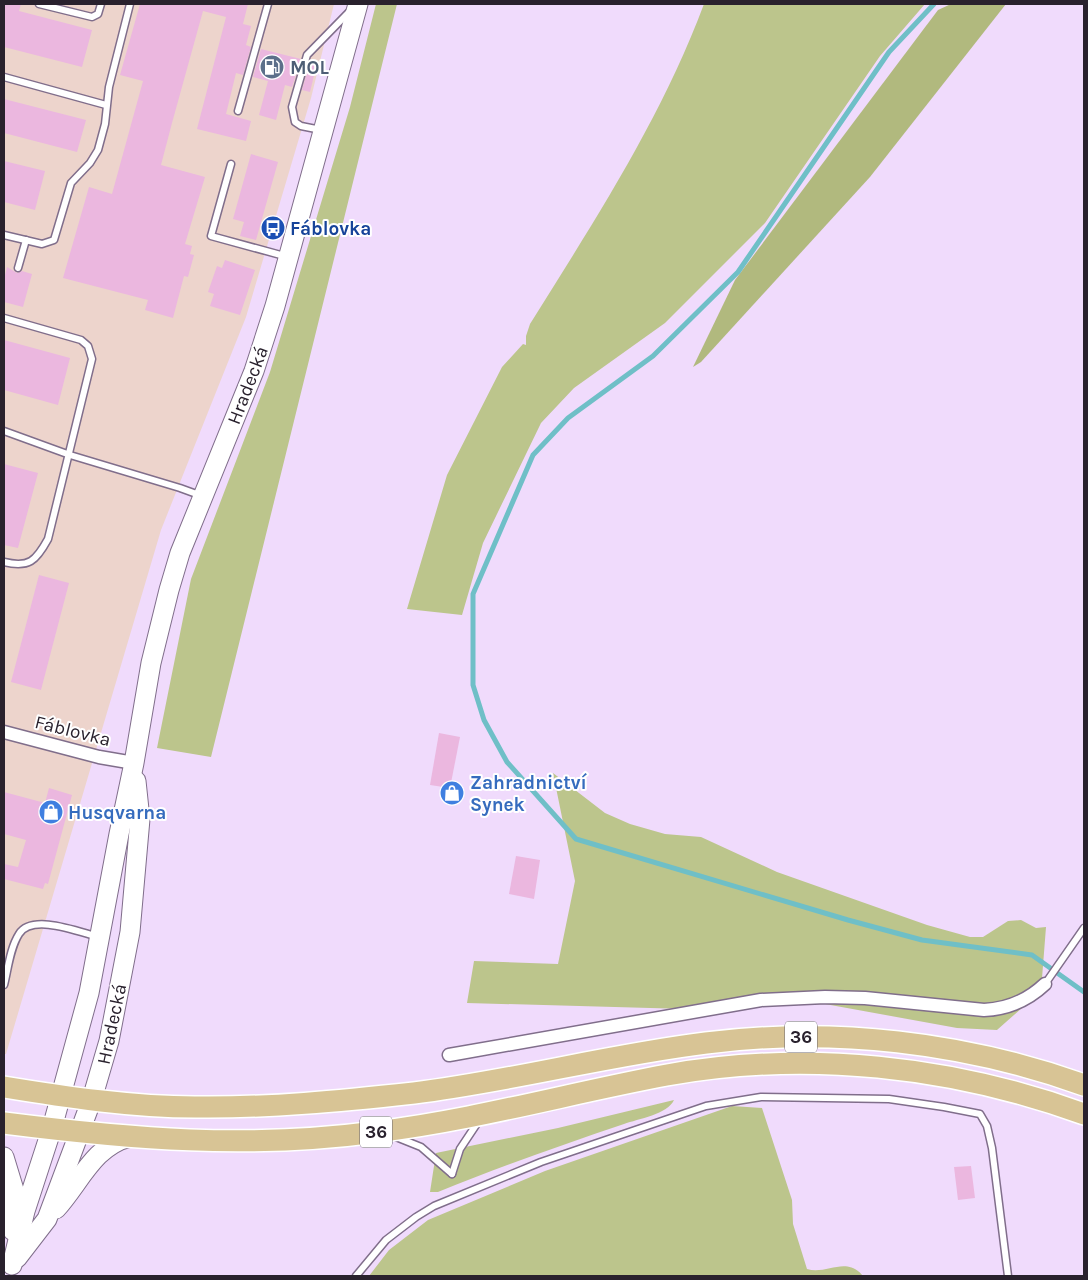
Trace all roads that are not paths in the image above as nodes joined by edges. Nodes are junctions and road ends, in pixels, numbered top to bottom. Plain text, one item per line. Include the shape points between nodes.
1 (39, 4) edge
2 (101, 4) edge
3 (130, 4) edge
4 (268, 4) edge
5 (357, 4) edge
6 (4, 77) edge
7 (106, 104) junction
8 (238, 111) dead end
9 (323, 131) junction
10 (230, 164) dead end
11 (4, 234) edge
12 (26, 240) junction
13 (289, 257) junction
14 (18, 268) dead end
15 (4, 318) edge
16 (4, 431) edge
17 (70, 455) junction
18 (203, 497) junction
19 (4, 562) edge
20 (4, 732) edge
21 (134, 764) junction
22 (1084, 928) edge
23 (101, 938) junction
24 (1045, 984) joint
25 (4, 985) edge
26 (449, 1055) dead end
27 (1084, 1085) edge
28 (4, 1087) edge
29 (61, 1096) junction
30 (92, 1099) junction
31 (1084, 1114) edge
32 (483, 1116) junction
33 (4, 1123) edge
34 (52, 1128) junction
35 (79, 1132) junction
36 (377, 1132) junction
37 (130, 1137) junction
38 (4, 1157) edge
39 (46, 1219) junction
40 (9, 1270) edge
41 (356, 1276) edge
42 (1008, 1276) edge

1 - 2 lane via 92,18 98,14
3 - 7 lane
4 - 8 lane
5 - 9 main road, Hradecká
5 - 9 lane via 307,56 292,107 295,122
6 - 7 lane
7 - 12 lane via 98,150 71,183 54,240 42,244
9 - 13 main road, Hradecká
10 - 13 lane via 211,236
11 - 12 lane
12 - 14 lane
13 - 18 main road, Hradecká via 254,371
15 - 17 lane via 81,340 91,351 91,369
16 - 17 lane
17 - 18 lane
17 - 19 lane via 48,540 41,552 24,565
18 - 21 main road, Hradecká via 169,590 151,663
20 - 21 street, Fáblovka
21 - 23 main road, Hradecká
21 - 30 main road, Hradecká via 140,819 130,932 109,1041
22 - 24 lane
23 - 25 lane via 47,924 29,925 18,936
23 - 29 main road, Hradecká
24 - 26 street via 1023,1001 997,1009 825,996 761,1000
27 - 30 main road, 36 via 1033,1068 966,1052 862,1039 796,1037 707,1042 466,1085 316,1103 193,1107
28 - 29 main road, 36
29 - 30 main road, 36
29 - 34 main road, Hradecká
30 - 35 main road, Hradecká
31 - 32 main road, 36 via 1026,1094 961,1078 860,1065 797,1063 668,1075
32 - 36 main road, 36
32 - 36 lane via 465,1138 452,1174 421,1147
33 - 34 main road, 36
34 - 35 main road, 36
34 - 40 main road, Hradecká
35 - 37 main road, 36
35 - 39 main road, Hradecká
36 - 37 main road, 36 via 309,1140 250,1142
37 - 39 main road via 111,1144 96,1155 67,1197
38 - 40 main road via 14,1190
39 - 40 main road, Hradecká
41 - 42 lane via 400,1228 460,1194 541,1162 706,1106 761,1098 889,1100 980,1114 987,1126 992,1148

